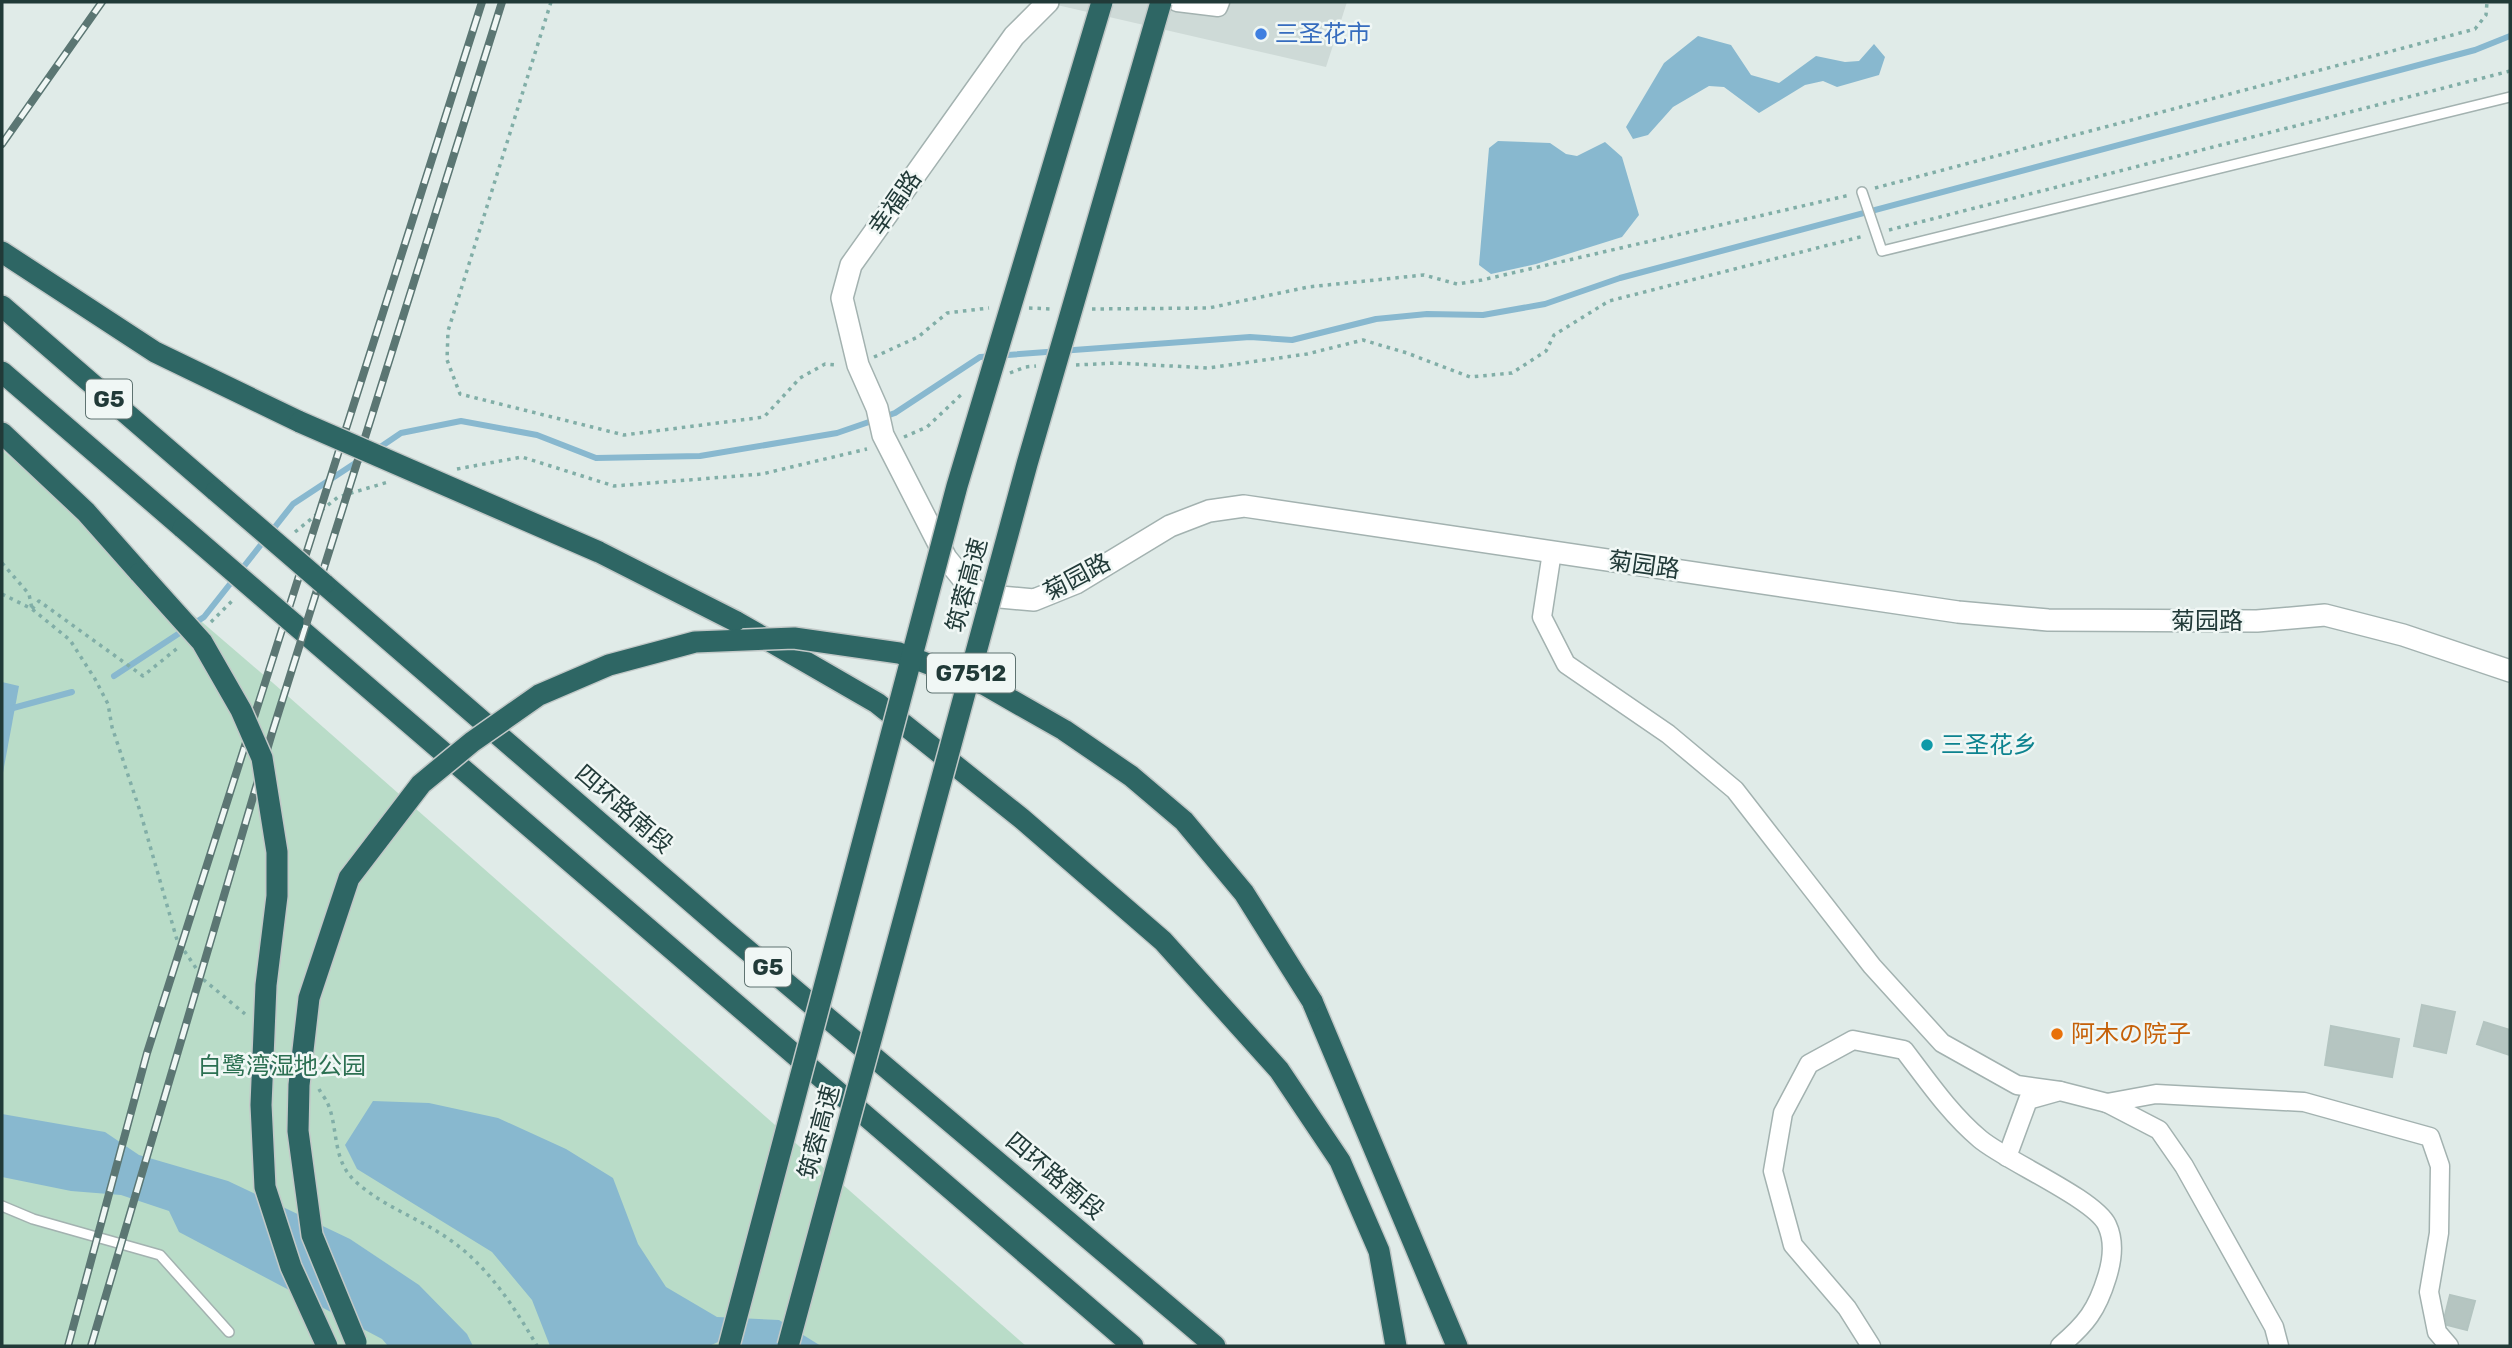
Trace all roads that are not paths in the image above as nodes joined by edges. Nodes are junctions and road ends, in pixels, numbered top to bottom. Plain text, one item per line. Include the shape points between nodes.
1 (1048, 2) edge
2 (1102, 2) edge
3 (1161, 2) edge
4 (1177, 2) edge
5 (1220, 2) edge
6 (2510, 97) edge
7 (1864, 197) road end
8 (2, 253) edge
9 (2, 306) edge
10 (2, 372) edge
11 (2, 433) edge
12 (886, 440) joint
13 (1552, 552) junction
14 (2510, 671) edge
15 (2060, 1091) junction
16 (2107, 1102) junction
17 (2007, 1157) junction
18 (2, 1206) edge
19 (229, 1332) dead end
20 (327, 1346) edge
21 (358, 1346) edge
22 (729, 1346) edge
23 (788, 1346) edge
24 (1133, 1346) edge
25 (1216, 1346) edge
26 (1396, 1346) edge
27 (1457, 1346) edge
28 (1871, 1346) edge
29 (2060, 1346) edge
30 (2279, 1346) edge
31 (2449, 1346) edge

1 - 12 street, 幸福路 via 1014,36 851,265 842,298 858,365
2 - 22 highway, 筑蓉高速 / G7512, bridge via 957,486
3 - 23 highway, 筑蓉高速 / G7512, bridge via 1027,464
4 - 5 street via 1218,7
6 - 7 lane via 1882,251
8 - 26 highway, bridge via 155,352 300,422 599,552 735,621 877,703 1021,818 1163,941 1279,1070 1340,1161 1379,1251
9 - 25 highway, 四环路南段 / G5, bridge via 716,923
10 - 24 highway, G5, bridge
11 - 20 highway, bridge via 86,512 201,642 242,710 262,758 277,852 261,1105 265,1187 291,1267
12 - 13 street, 菊园路 via 946,558 968,585 1000,597 1034,600 1076,583 1170,526 1209,511 1244,506
13 - 14 street, 菊园路 via 1958,612 2048,620 2257,621 2325,615
13 - 15 street via 1542,617 1566,664 1668,734 1735,790 1872,966 1942,1043 2017,1085
15 - 16 street
15 - 17 street via 2028,1100
16 - 30 street via 2159,1130 2274,1327
16 - 31 street via 2156,1094 2304,1102 2430,1137 2440,1166 2439,1233 2429,1292 2437,1332
17 - 28 street via 1980,1139 1903,1050 1853,1040 1809,1064 1783,1113 1773,1171 1793,1245 1847,1308
17 - 29 street via 2085,1203 2107,1224 2113,1259 2101,1298 2084,1325
18 - 19 lane via 160,1255
21 - 27 highway, bridge via 312,1235 298,1131 309,998 349,878 421,784 538,695 610,665 695,642 794,638 899,653 985,685 1064,730 1131,776 1184,821 1244,892 1312,1001

